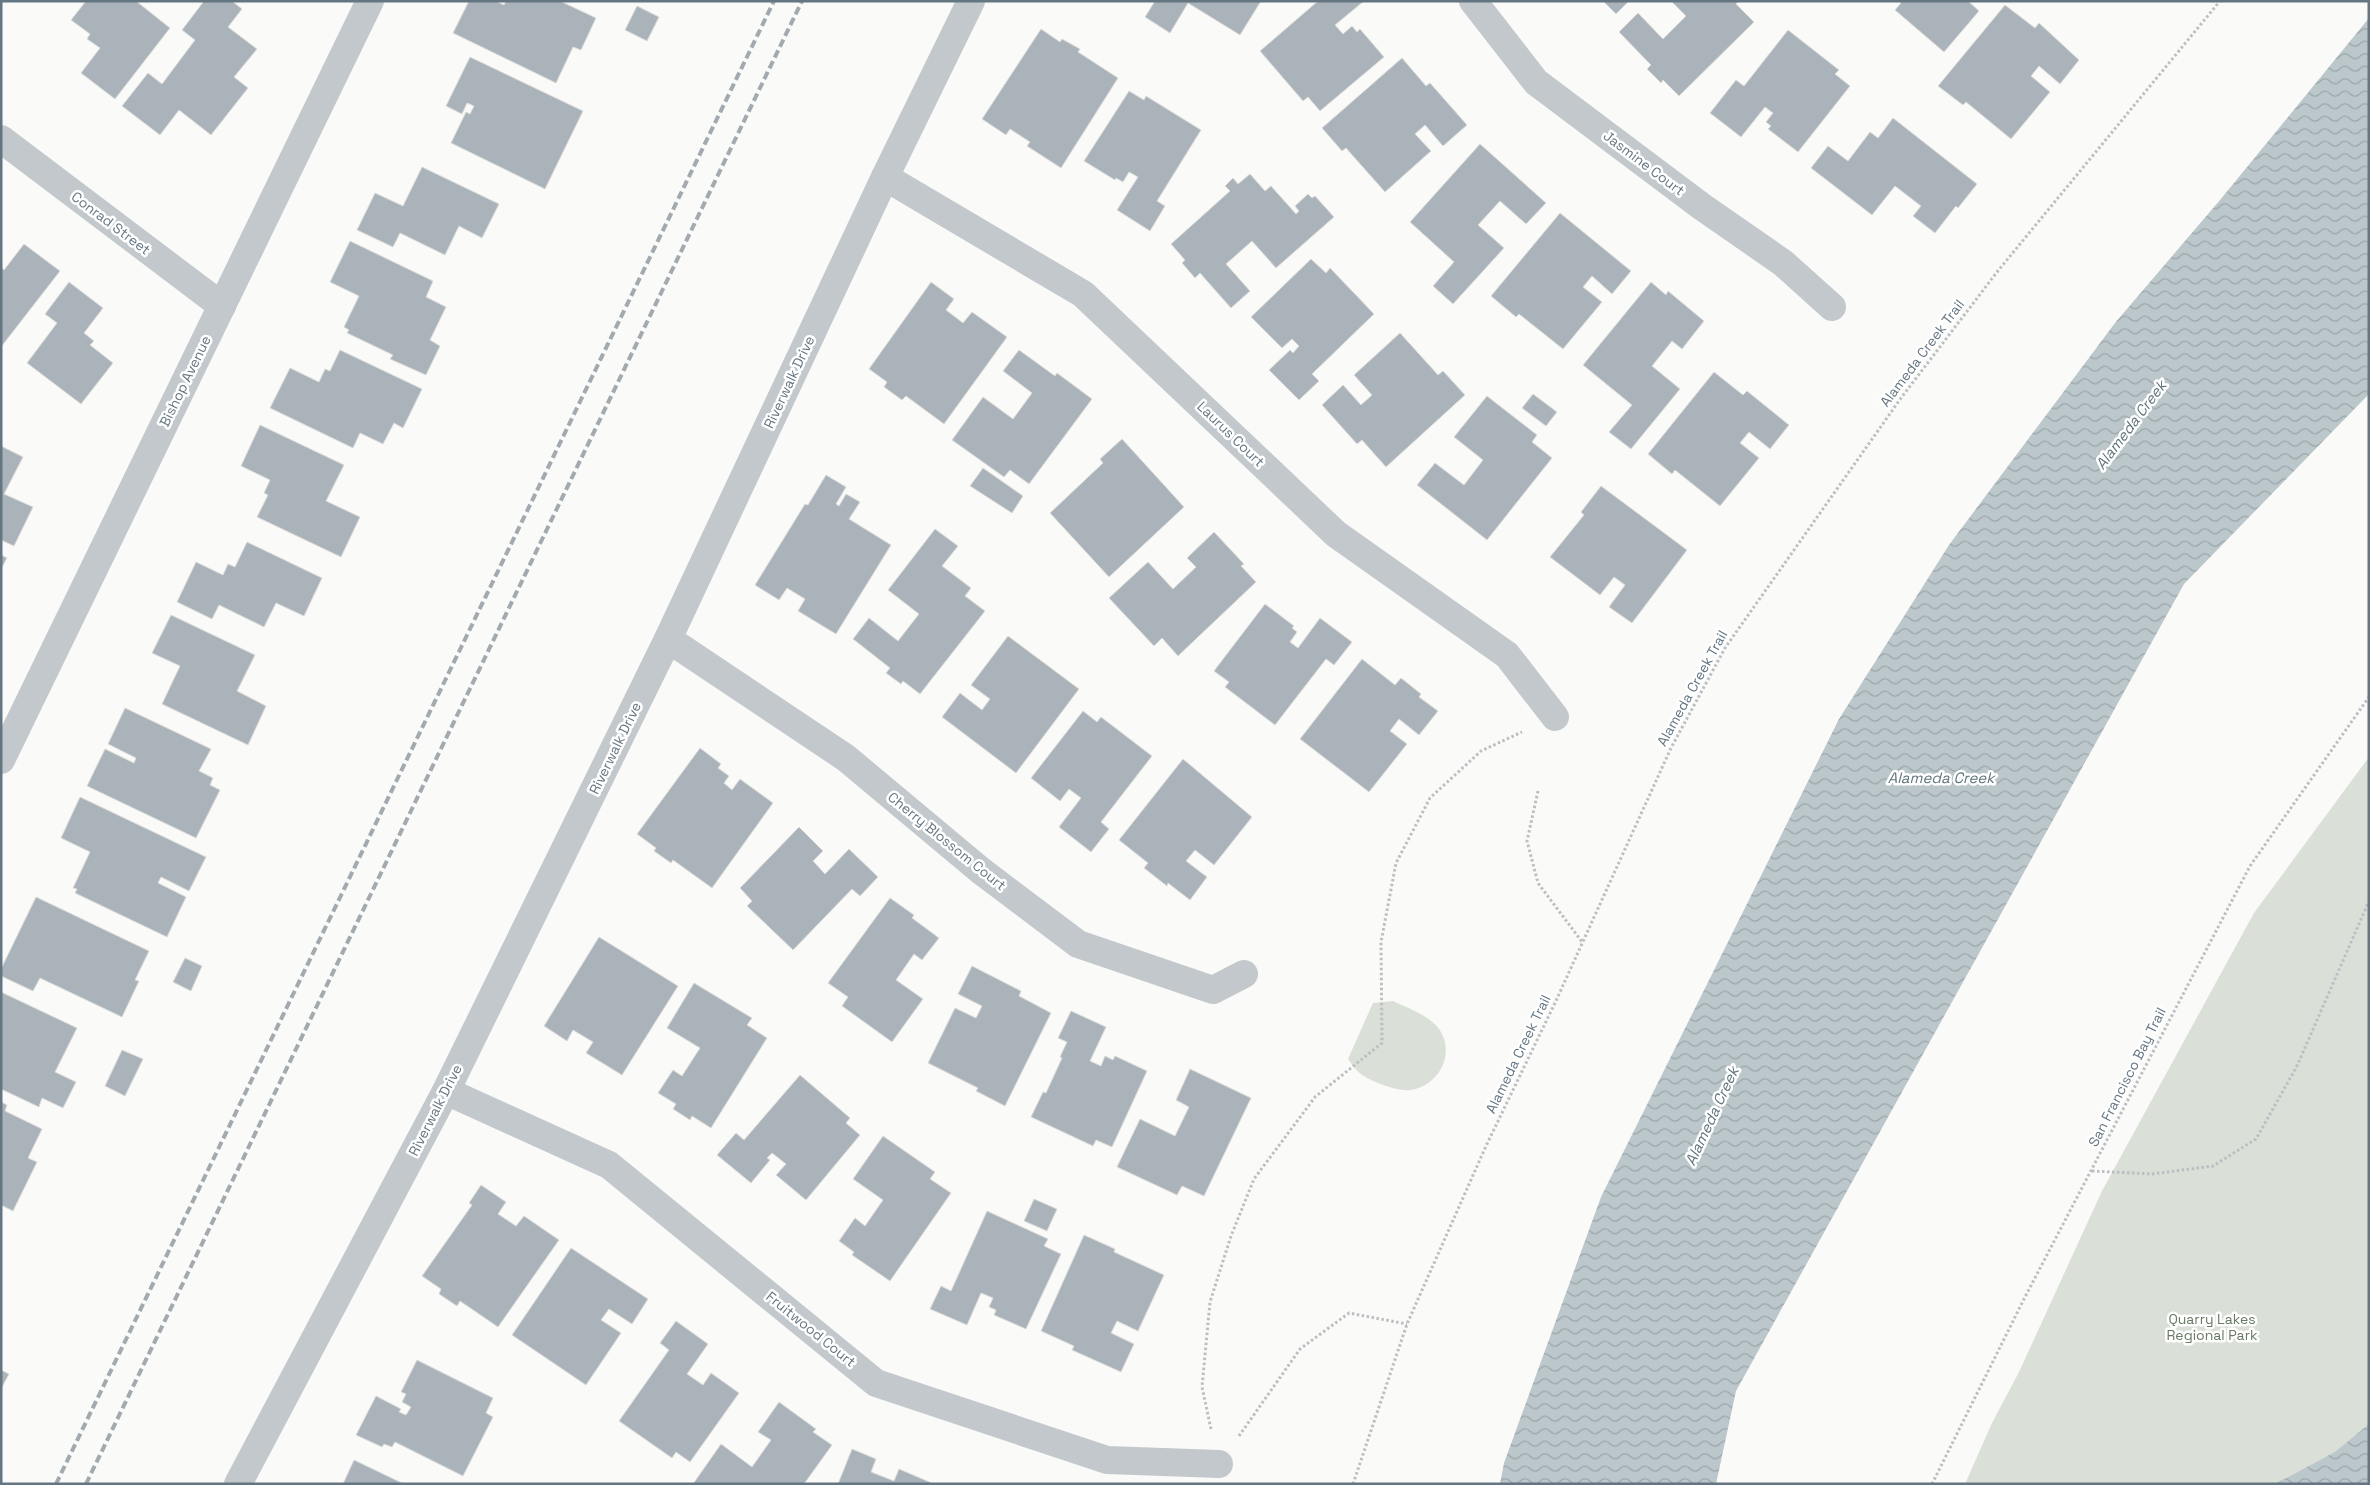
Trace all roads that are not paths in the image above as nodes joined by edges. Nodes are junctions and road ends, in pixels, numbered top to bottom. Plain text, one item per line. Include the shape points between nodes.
1 (370, 1) edge
2 (971, 1) edge
3 (1473, 1) edge
4 (1, 140) edge
5 (885, 177) junction
6 (222, 306) junction
7 (1832, 307) dead end
8 (668, 639) junction
9 (1555, 717) road end
10 (1, 760) edge
11 (1244, 974) dead end
12 (446, 1090) junction
13 (1219, 1464) road end
14 (238, 1484) edge

1 - 6 street, Bishop Avenue
2 - 5 street, Riverwalk Drive
3 - 7 street, Jasmine Court via 1536,82 1783,263
4 - 6 street, Conrad Street
5 - 8 street, Riverwalk Drive
5 - 9 street, Laurus Court via 1083,294 1336,534 1507,655
6 - 10 street, Bishop Avenue
8 - 11 street, Cherry Blossom Court via 846,758 980,870 1078,944 1213,990
8 - 12 street, Riverwalk Drive
12 - 13 street, Fruitwood Court via 609,1165 876,1382 1107,1460
12 - 14 street, Riverwalk Drive

